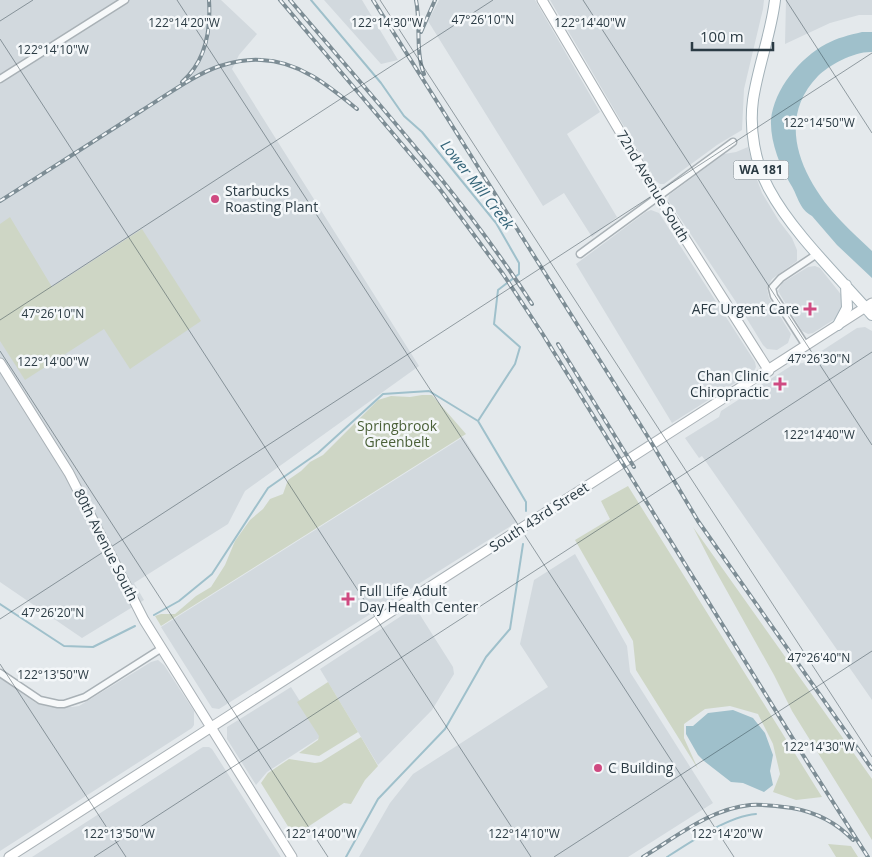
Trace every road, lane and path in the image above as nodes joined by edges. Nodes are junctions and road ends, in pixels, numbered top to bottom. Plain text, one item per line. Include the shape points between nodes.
1 (125, 0) edge
2 (542, 0) edge
3 (775, 0) edge
4 (0, 79) edge
5 (733, 142) dead end
6 (658, 196) junction
7 (580, 254) dead end
8 (817, 254) junction
9 (846, 284) junction
10 (870, 308) edge
11 (838, 325) junction
12 (806, 346) junction
13 (0, 363) edge
14 (768, 371) junction
15 (162, 648) junction
16 (0, 673) edge
17 (212, 727) junction
18 (9, 857) edge
19 (292, 857) edge

1 - 4 street
2 - 6 main road, 72nd Avenue South
3 - 8 main road, WA 181 via 753,101 754,145 769,188
5 - 6 street
6 - 7 street
6 - 14 main road, 72nd Avenue South
8 - 9 main road, WA 181
8 - 12 street via 781,278 772,288
9 - 10 main road, WA 181
9 - 11 main road via 847,308
10 - 11 main road, South 43rd Street
11 - 12 main road, South 43rd Street
12 - 14 main road, South 43rd Street
13 - 15 main road, 80th Avenue South via 69,473 130,594
14 - 17 main road, South 43rd Street
15 - 16 street via 85,697 64,704 40,700
15 - 17 main road, 80th Avenue South
17 - 18 main road, South 43rd Street
17 - 19 main road, 80th Avenue South

